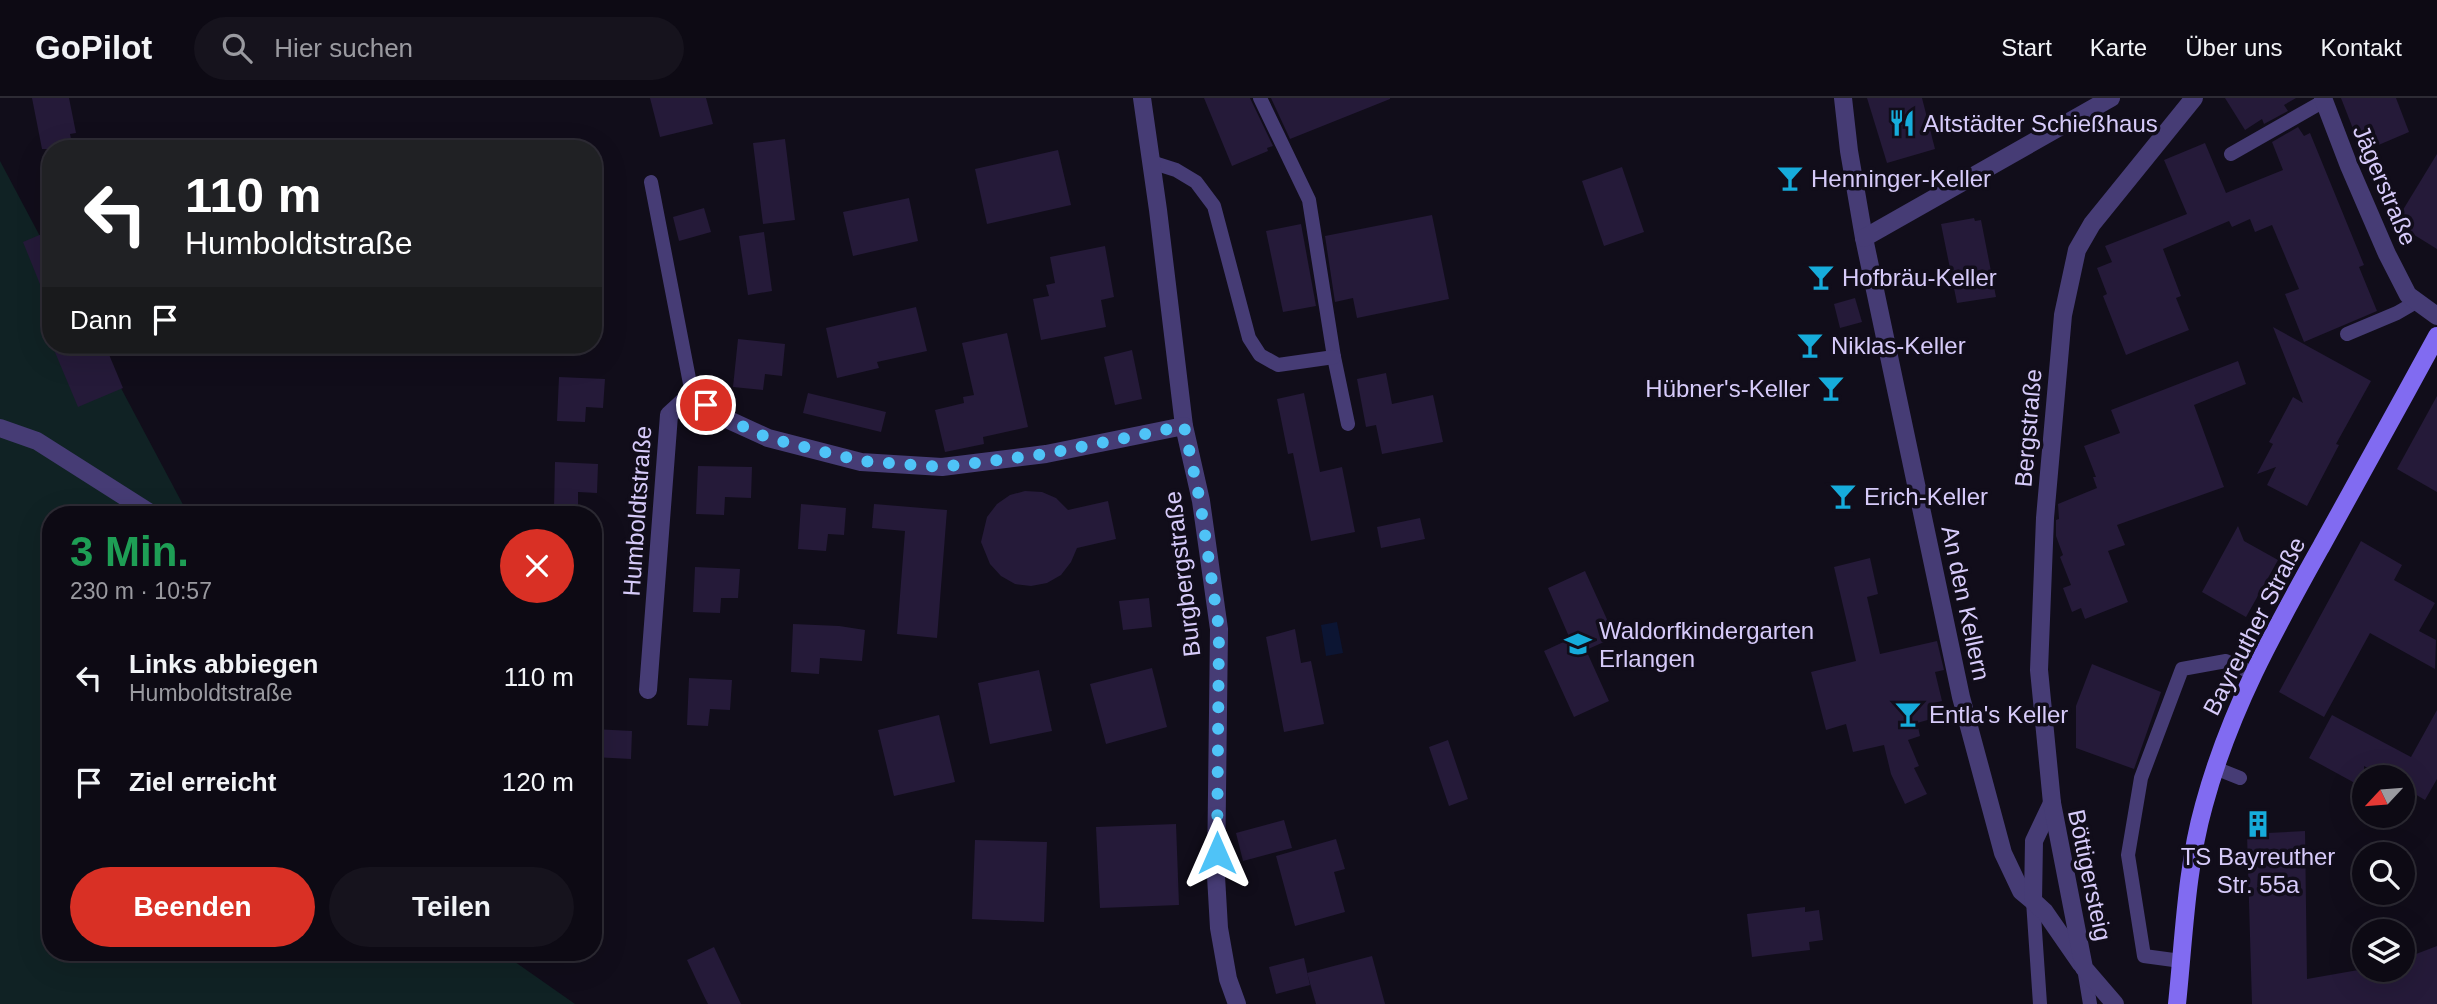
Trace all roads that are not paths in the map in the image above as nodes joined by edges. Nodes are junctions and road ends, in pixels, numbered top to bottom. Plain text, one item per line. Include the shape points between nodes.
1 (1142, 98) edge
2 (1260, 98) edge
3 (1843, 98) edge
4 (2111, 98) edge
5 (2194, 98) edge
6 (2323, 99) edge
7 (2231, 154) dead end
8 (1151, 162) junction
9 (651, 182) dead end
10 (1864, 238) junction
11 (2416, 302) junction
12 (2437, 316) edge
13 (2347, 334) dead end
14 (2437, 336) edge
15 (1334, 357) junction
16 (692, 394) junction
17 (1348, 424) dead end
18 (1184, 426) junction
19 (0, 428) edge
20 (140, 506) edge
21 (2252, 673) junction
22 (648, 690) dead end
23 (2215, 768) junction
24 (2240, 778) dead end
25 (2052, 803) junction
26 (2033, 901) junction
27 (2181, 961) junction
28 (2084, 968) junction
29 (1237, 1004) edge
30 (2040, 1004) edge
31 (2090, 1004) edge
32 (2115, 1004) edge
33 (2177, 1004) edge

1 - 8 street, Burgbergstraße
2 - 15 lane via 1309,200
3 - 10 street, An den Kellern
4 - 10 street
5 - 25 street, Bergstraße via 2092,223 2077,250 2063,315 2045,518 2039,670
6 - 7 lane
6 - 11 street, Jägerstraße via 2387,254 2407,295
8 - 15 lane via 1196,181 1214,206 1249,338 1260,355 1278,365
8 - 18 street, Burgbergstraße
9 - 16 lane
10 - 26 street, An den Kellern via 1961,697 2003,853 2021,891
11 - 12 street, Jägerstraße
11 - 13 lane
14 - 21 street, Bayreuther Straße
15 - 17 lane
16 - 18 street via 720,416 768,438 861,461 942,467 1046,454
16 - 22 street, Humboldtstraße via 669,415
18 - 29 street, Burgbergstraße via 1219,629 1216,876 1219,928
19 - 20 street via 37,440
21 - 23 street, Bayreuther Straße
21 - 27 lane via 2226,662 2182,669 2141,778 2128,855 2144,956
23 - 24 lane
23 - 27 street, Bayreuther Straße via 2193,854
25 - 26 street, Böttigersteig via 2034,841
25 - 28 street, Böttigersteig
26 - 28 street, Böttigersteig
26 - 30 lane, Böttigersteig
27 - 33 street, Bayreuther Straße
28 - 31 lane
28 - 32 street, Böttigersteig

